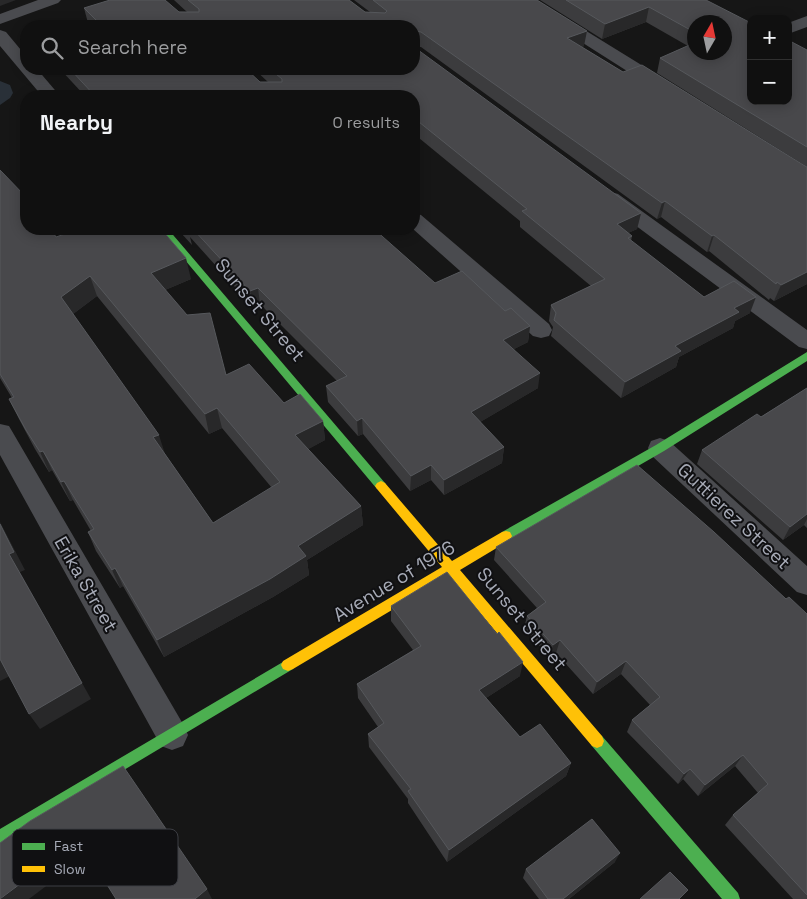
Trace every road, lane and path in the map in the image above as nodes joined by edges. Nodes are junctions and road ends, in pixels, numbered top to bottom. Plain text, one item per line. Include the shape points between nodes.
1 (53, 0) edge
2 (526, 0) edge
3 (0, 19) edge
4 (807, 21) edge
5 (792, 27) edge
6 (0, 36) edge
7 (20, 60) edge
8 (33, 75) edge
9 (46, 90) edge
10 (674, 94) edge
11 (599, 189) edge
12 (420, 224) edge
13 (168, 235) edge
14 (541, 330) dead end
15 (807, 341) edge
16 (807, 356) edge
17 (0, 433) edge
18 (660, 448) junction
19 (450, 568) junction
20 (807, 583) edge
21 (172, 735) junction
22 (13, 829) edge
23 (12, 830) edge
24 (0, 837) edge
25 (732, 899) edge

1 - 3 street
2 - 10 street
4 - 5 street
6 - 7 street
8 - 9 street
11 - 15 street
12 - 14 street
13 - 19 street, Sunset Street
16 - 18 street, Avenue of 1976
17 - 21 street, Erika Street
18 - 19 street, Avenue of 1976
18 - 20 street, Guttierez Street
19 - 21 street, Avenue of 1976
19 - 25 street, Sunset Street
21 - 22 street, Avenue of 1976
23 - 24 street, Avenue of 1976

